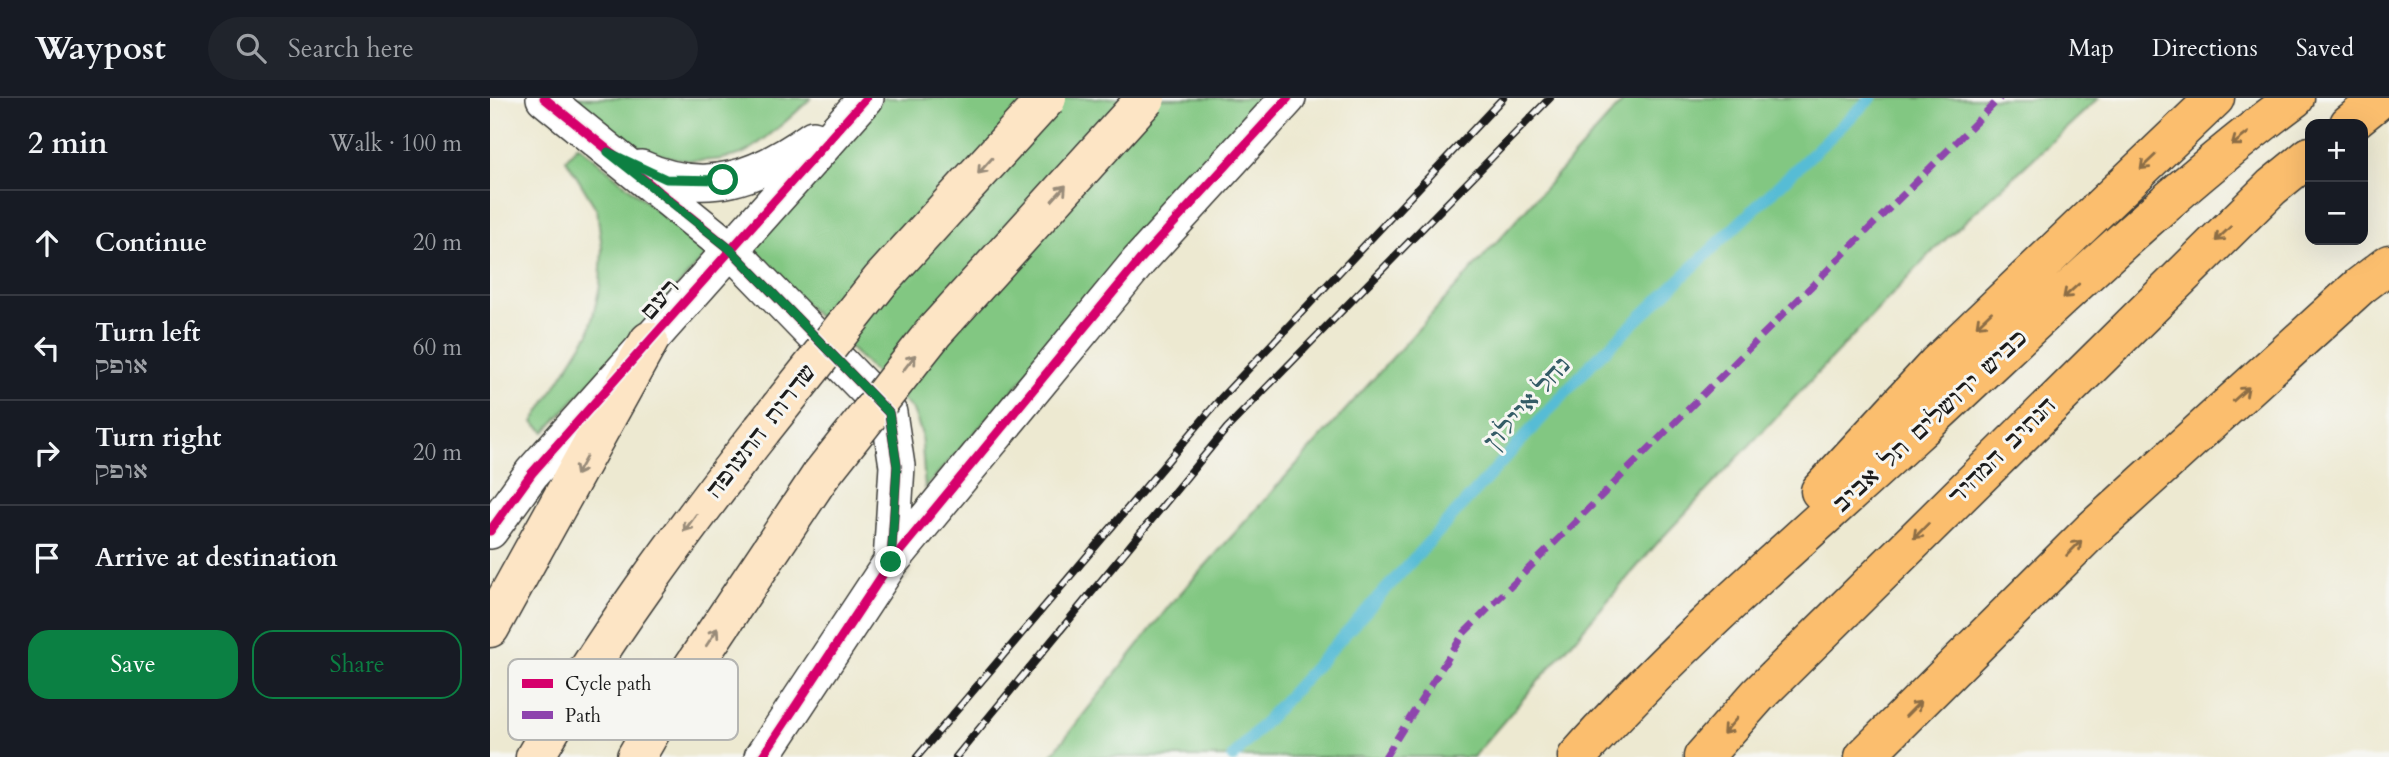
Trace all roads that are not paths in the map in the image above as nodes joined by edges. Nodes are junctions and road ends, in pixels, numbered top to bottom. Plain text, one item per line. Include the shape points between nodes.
1 (544, 98) edge
2 (866, 98) edge
3 (1047, 98) edge
4 (1146, 98) edge
5 (1288, 98) edge
6 (2215, 98) edge
7 (2295, 98) edge
8 (2381, 98) edge
9 (2355, 119) edge
10 (608, 152) junction
11 (2305, 160) edge
12 (730, 249) junction
13 (2389, 264) edge
14 (649, 341) junction
15 (490, 531) edge
16 (891, 562) junction
17 (490, 628) edge
18 (594, 659) edge
19 (697, 659) edge
20 (1630, 698) junction
21 (545, 740) edge
22 (646, 740) edge
23 (535, 757) edge
24 (636, 757) edge
25 (762, 757) edge
26 (1577, 757) edge
27 (1703, 757) edge
28 (1864, 757) edge

1 - 10 street
2 - 10 street via 760,172 723,180 666,179
2 - 12 street, רעם
3 -> 18 main road, שדרות התעופה, bridge via 881,280 705,503
19 -> 4 main road, bridge via 821,475 934,332
5 - 16 street via 1139,261
6 -> 20 highway via 1937,364
7 -> 20 highway, כביש ירושלים תל אביב via 2217,158
8 - 9 highway
10 - 12 street
11 -> 27 highway, הנתיב המהיר via 2000,452 1758,695
12 - 14 street, רעם
12 - 16 street via 889,413 897,466
28 -> 13 highway via 2092,530
14 - 15 street, רעם via 532,473
14 -> 17 main road
16 - 25 street
20 - 26 highway, כביש ירושלים תל אביב
21 -> 23 main road, שדרות התעופה, bridge
24 -> 22 main road, bridge

